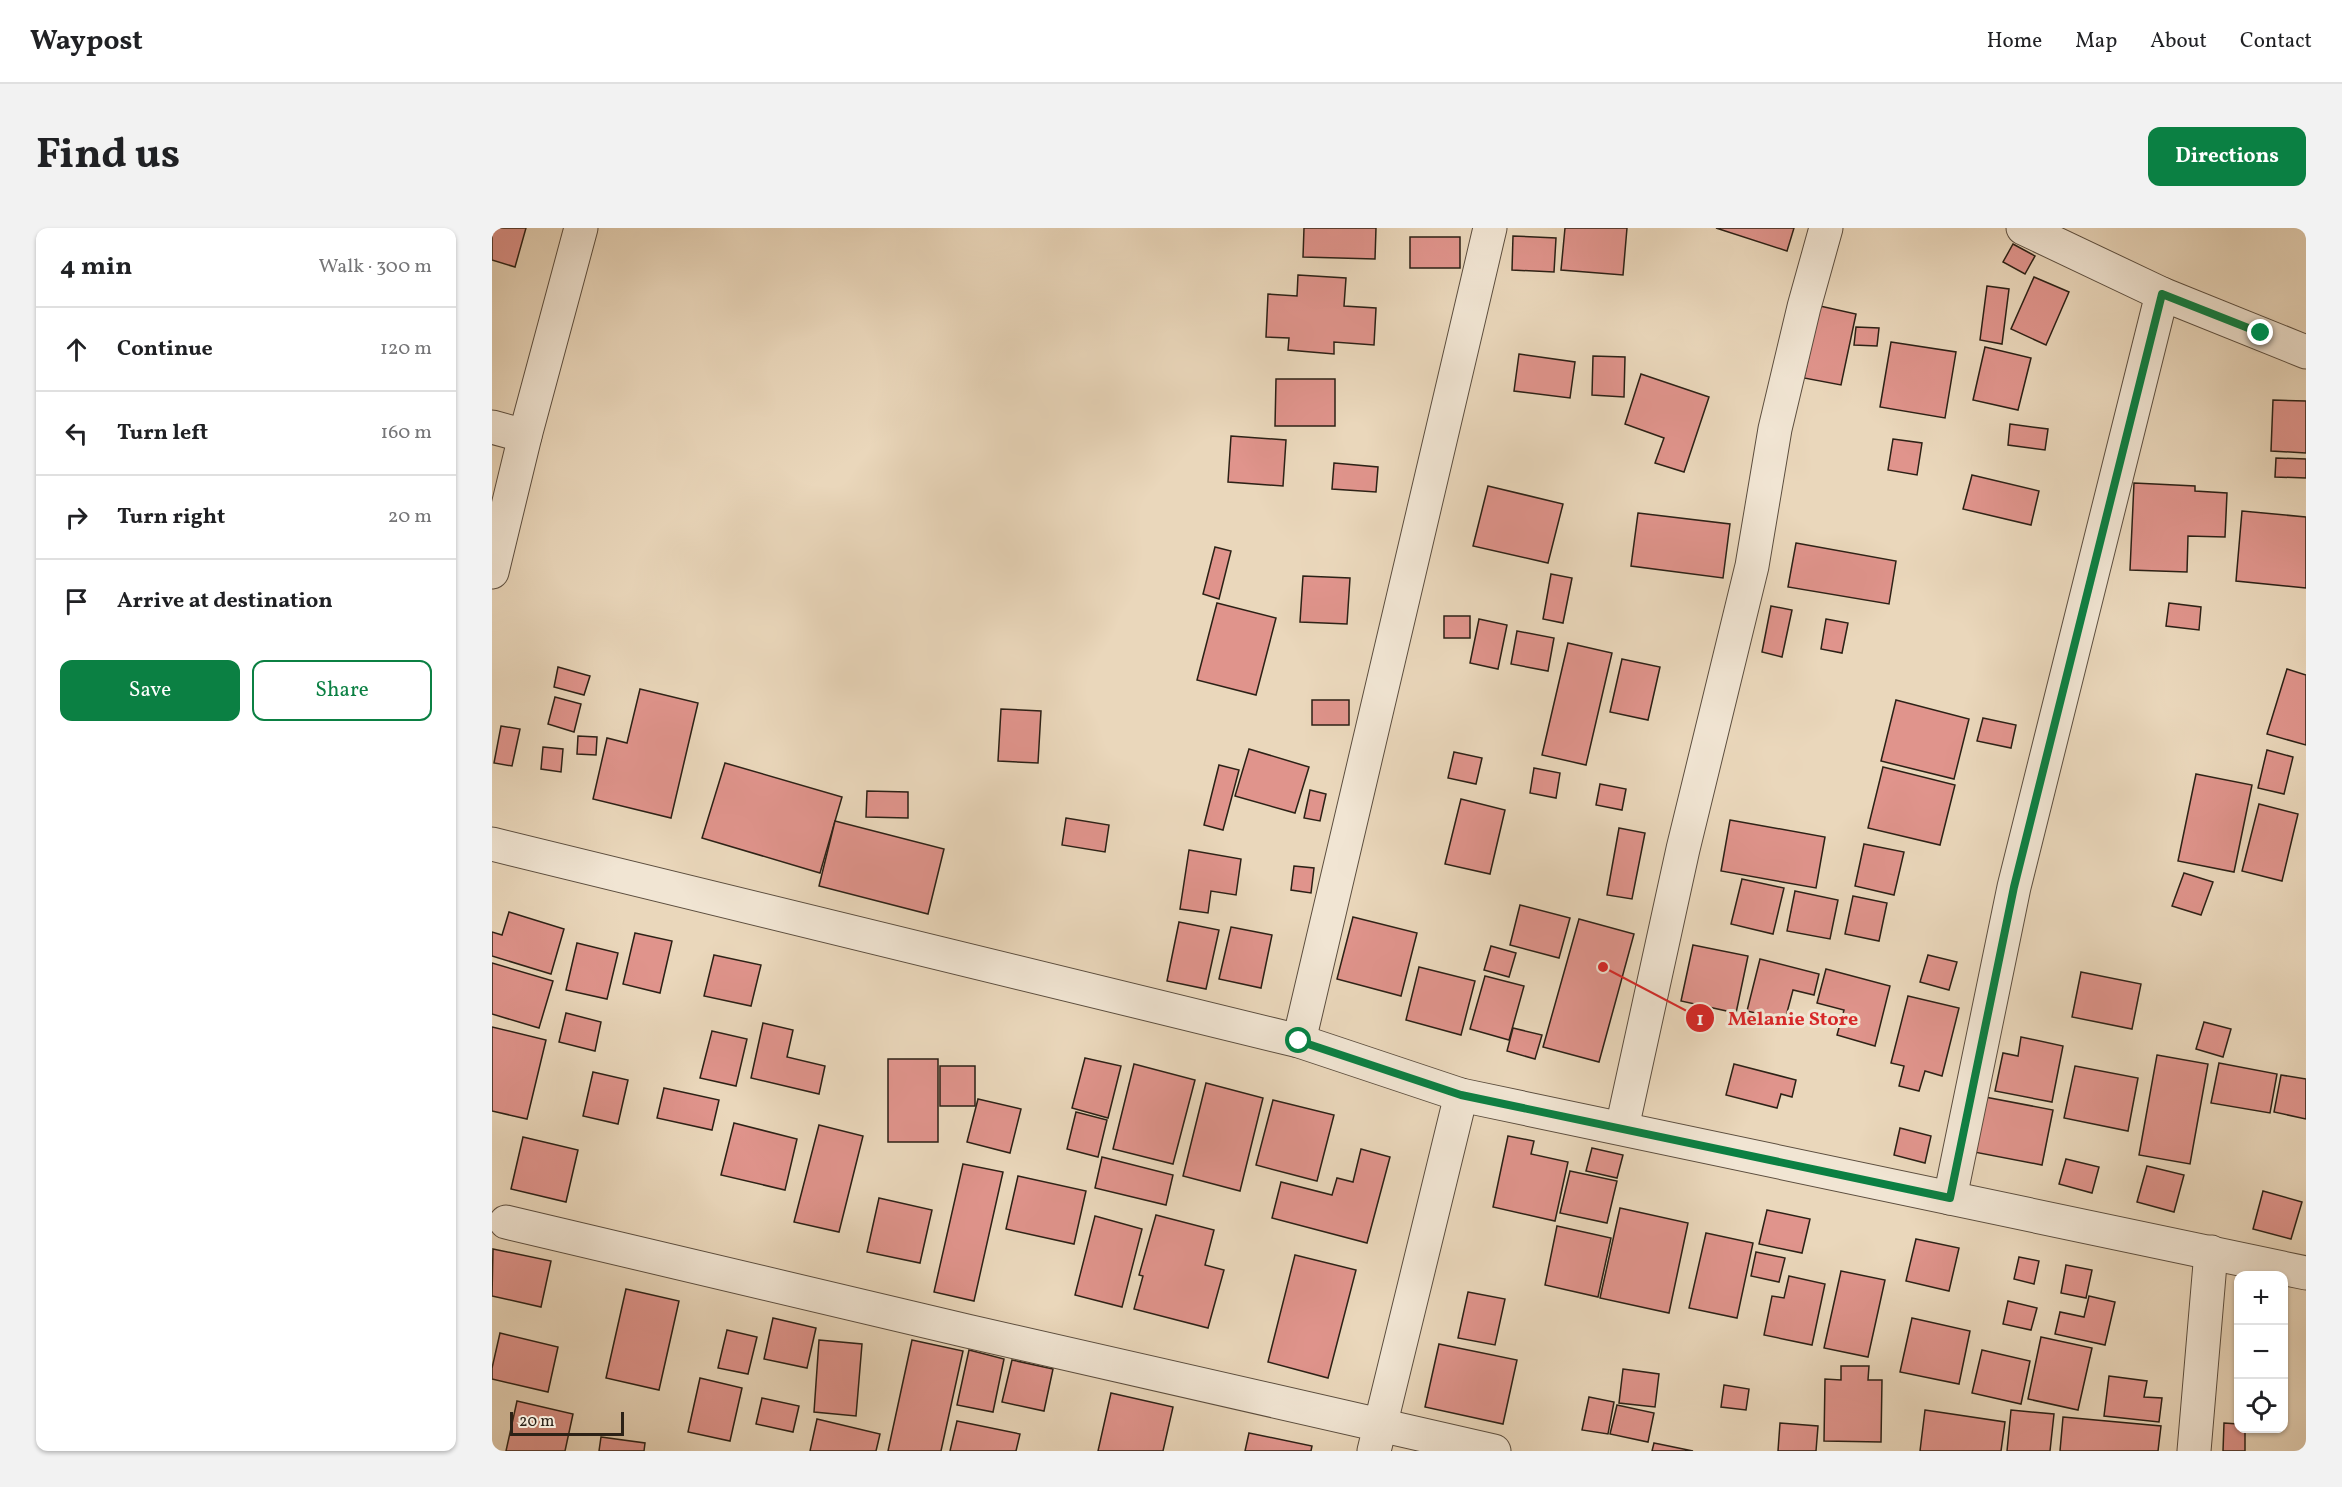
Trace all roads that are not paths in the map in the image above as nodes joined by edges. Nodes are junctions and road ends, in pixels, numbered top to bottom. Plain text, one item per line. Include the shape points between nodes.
1 (581, 228) edge
2 (1490, 228) edge
3 (1827, 228) edge
4 (2023, 228) edge
5 (2162, 294) junction
6 (2306, 352) edge
7 (492, 427) edge
8 (525, 436) junction
9 (492, 572) edge
10 (492, 844) edge
11 (1299, 1041) junction
12 (1461, 1095) junction
13 (1622, 1128) junction
14 (1950, 1198) junction
15 (506, 1222) dead end
16 (2211, 1252) junction
17 (2306, 1274) edge
18 (1377, 1438) edge
19 (1494, 1451) edge
20 (2194, 1451) edge

1 - 8 street
2 - 11 street
3 - 13 street via 1775,429 1752,566 1683,849
4 - 5 street
5 - 6 street
5 - 14 street via 2014,887
7 - 8 street
8 - 9 street
10 - 11 street
11 - 12 street
12 - 13 street
12 - 18 street
13 - 14 street
14 - 16 street
15 - 18 street via 968,1331
16 - 17 street
16 - 20 street
18 - 19 street

